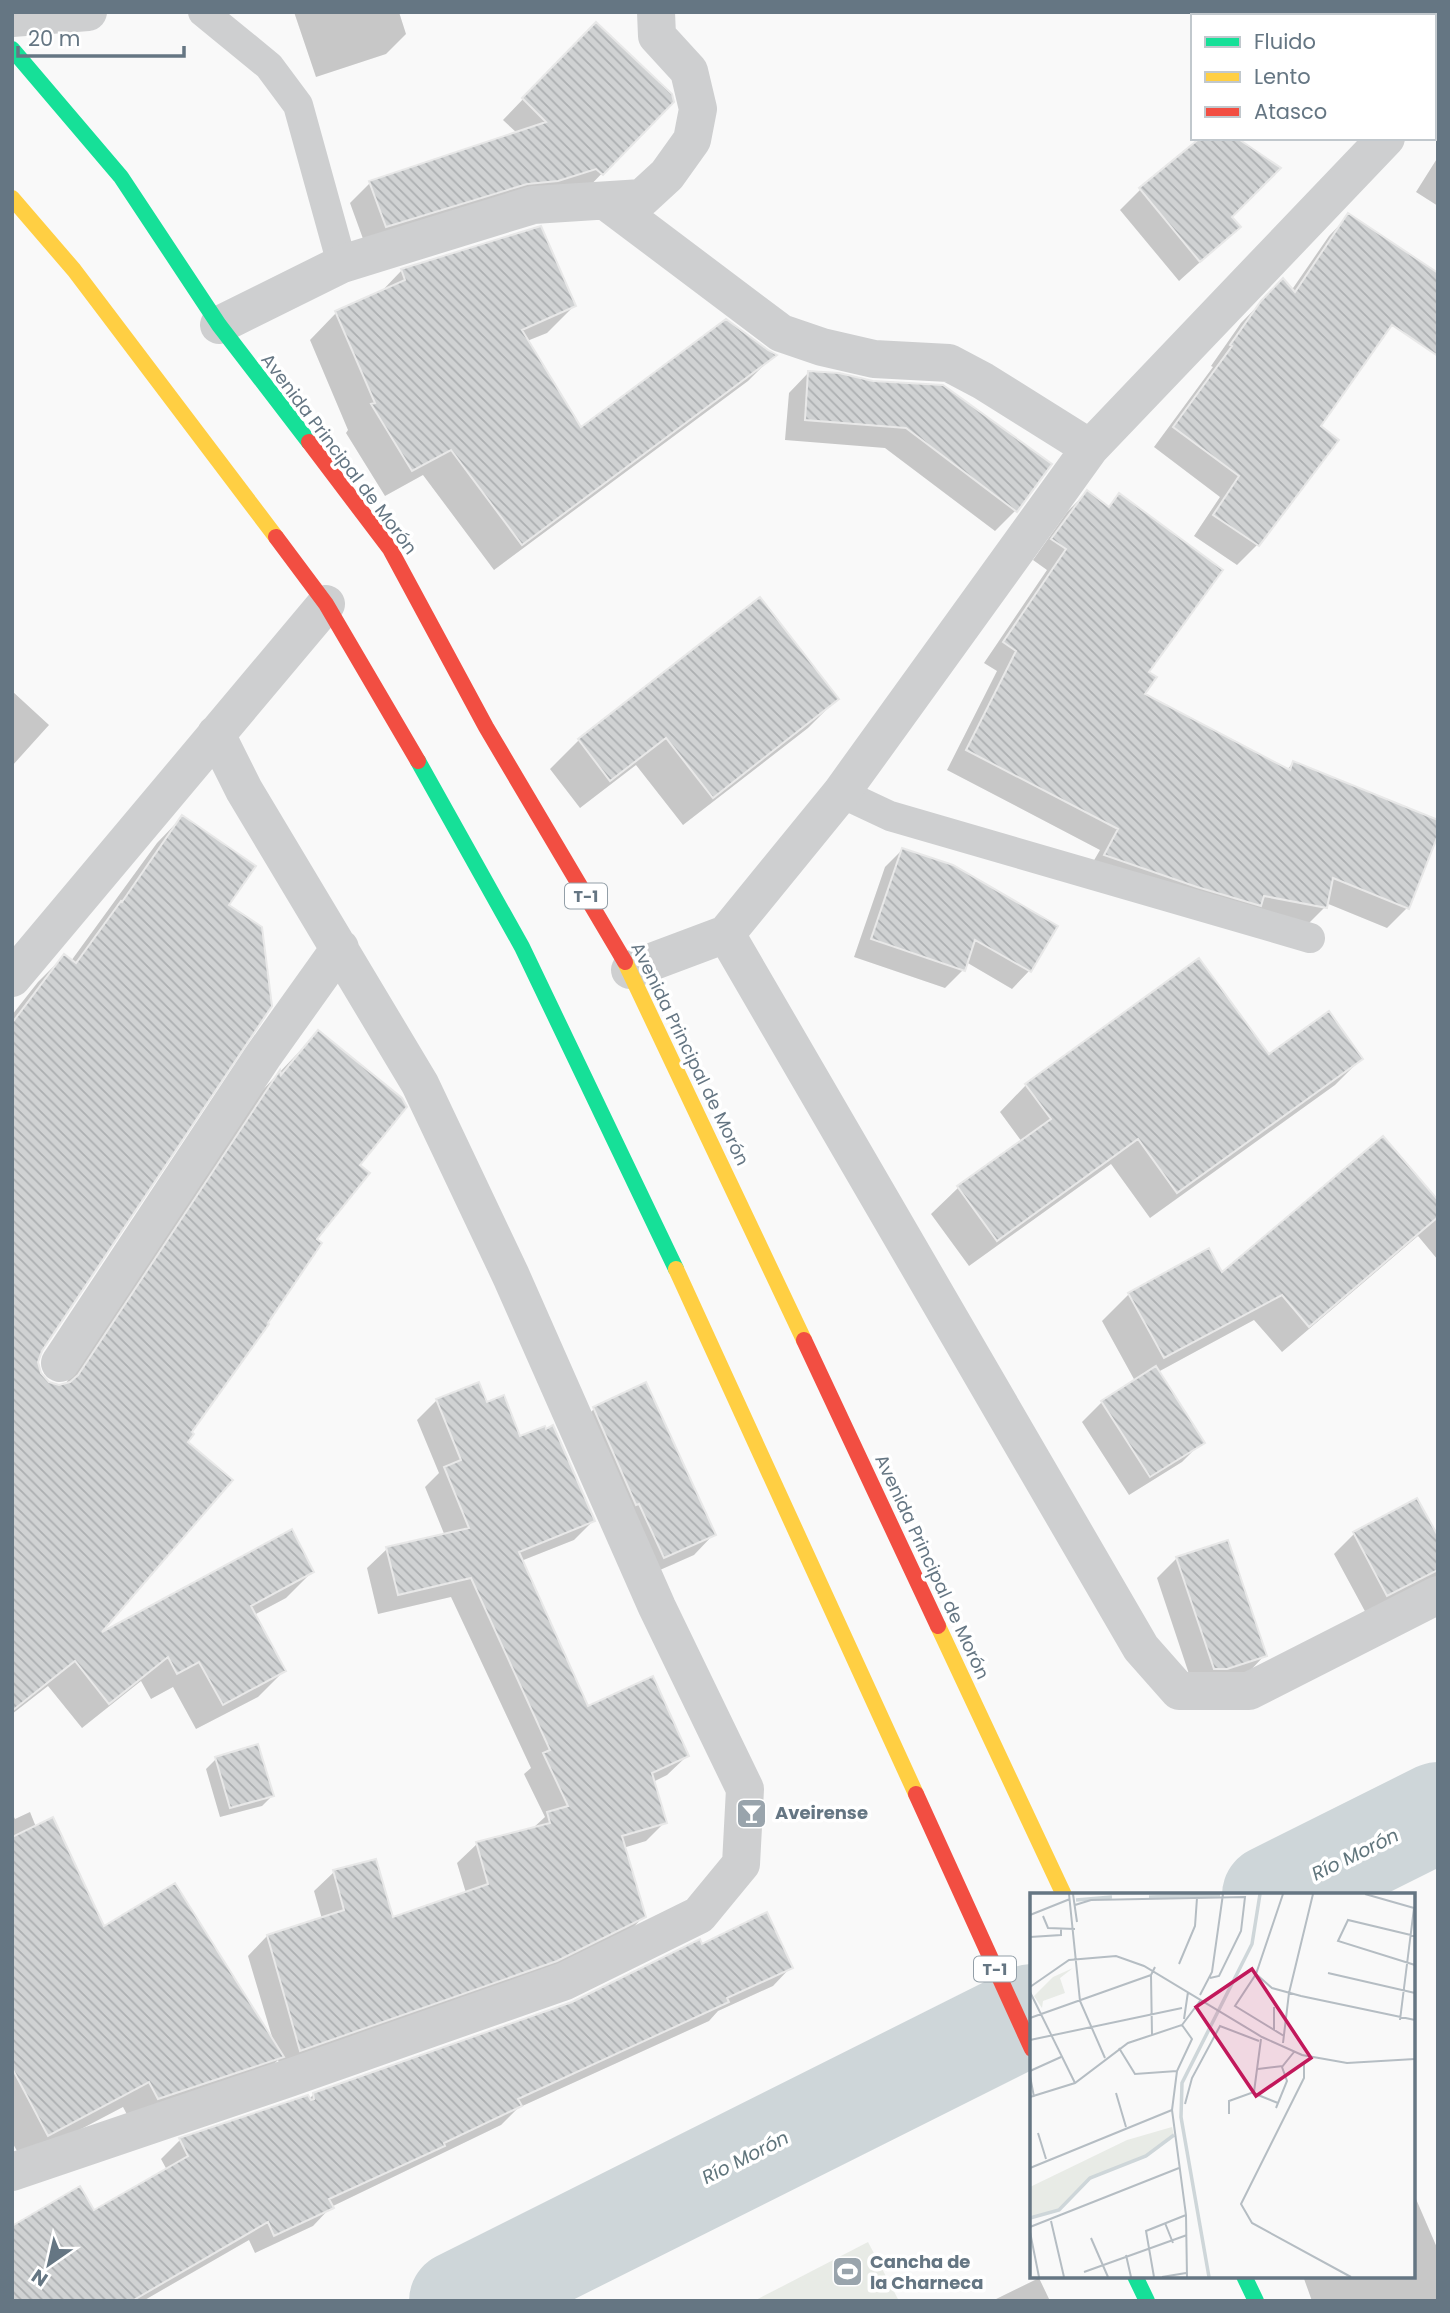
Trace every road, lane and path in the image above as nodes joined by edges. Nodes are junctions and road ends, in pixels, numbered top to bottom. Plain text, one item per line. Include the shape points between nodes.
1 (88, 12) edge
2 (203, 12) edge
3 (656, 12) edge
4 (12, 18) edge
5 (12, 49) edge
6 (1383, 140) edge
7 (12, 198) edge
8 (607, 202) junction
9 (342, 264) junction
10 (219, 325) junction
11 (1090, 448) junction
12 (326, 604) junction
13 (216, 734) junction
14 (841, 793) junction
15 (726, 934) junction
16 (1310, 938) dead end
17 (340, 948) junction
18 (631, 970) junction
19 (12, 978) edge
20 (60, 1363) dead end
21 (1438, 1595) edge
22 (1063, 1893) edge
23 (1030, 2045) edge
24 (12, 2172) edge
25 (1136, 2278) edge
26 (1245, 2278) edge
27 (1147, 2301) edge
28 (1256, 2301) edge

1 - 4 street
2 - 9 lane via 269,66 298,105
3 - 8 street via 657,36 688,71 698,109 692,140 667,175 642,198
5 - 10 main road, Avenida Principal de Morón / T-1 via 121,177
6 - 11 street
7 - 12 main road, T-1 via 74,270
8 - 9 street via 533,205
8 - 11 street via 781,333 874,359 948,363
9 - 10 street
10 - 18 main road, Avenida Principal de Morón / T-1 via 390,549 486,727
11 - 14 street
12 - 13 street
12 - 23 main road, T-1 via 522,947 650,1212
13 - 17 street via 244,790
13 - 19 street
14 - 15 street
14 - 16 lane via 890,816
15 - 18 street
15 - 21 street via 1141,1648 1179,1691 1249,1691
17 - 20 street
17 - 24 street via 426,1096 744,1789 741,1864 699,1915 565,1981
18 - 22 main road, Avenida Principal de Morón / T-1
25 - 27 main road
26 - 28 main road

